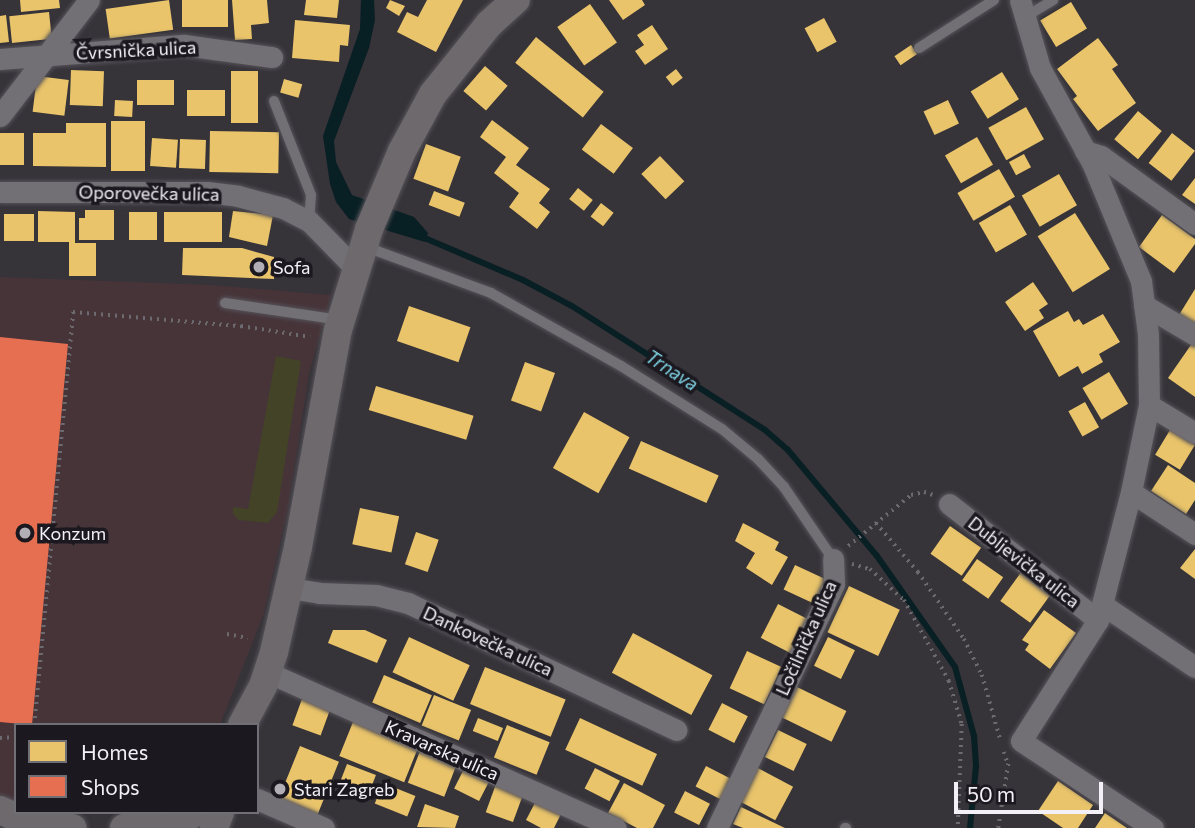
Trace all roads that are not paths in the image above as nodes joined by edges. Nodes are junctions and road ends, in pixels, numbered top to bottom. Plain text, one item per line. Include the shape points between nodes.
1 (89, 0) edge
2 (516, 0) edge
3 (994, 0) edge
4 (1053, 0) edge
5 (1023, 8) edge
6 (919, 47) dead end
7 (48, 55) junction
8 (272, 57) dead end
9 (0, 59) edge
10 (274, 101) dead end
11 (0, 116) edge
12 (1085, 151) junction
13 (0, 192) edge
14 (309, 221) junction
15 (1195, 224) edge
16 (362, 248) junction
17 (225, 303) dead end
18 (1144, 306) junction
19 (341, 320) junction
20 (1195, 335) edge
21 (1149, 405) junction
22 (1195, 433) edge
23 (1131, 492) junction
24 (949, 504) road end
25 (1195, 534) edge
26 (833, 559) joint
27 (289, 588) junction
28 (1101, 613) junction
29 (1195, 667) edge
30 (265, 679) junction
31 (243, 723) edge
32 (256, 723) edge
33 (677, 730) dead end
34 (259, 801) edge
35 (0, 810) edge
36 (164, 814) edge
37 (192, 814) edge
38 (0, 821) edge
39 (27, 826) edge
40 (72, 828) edge
41 (124, 828) edge
42 (173, 828) edge
43 (324, 828) edge
44 (616, 828) edge
45 (717, 828) edge
46 (1153, 828) edge

1 - 7 street
2 - 16 main road via 445,75 418,118
3 - 6 lane
4 - 5 lane
5 - 12 street, Dubljevička ulica via 1041,68
7 - 8 street, Čvrsnička ulica via 184,45
7 - 9 street, Čvrsnička ulica
7 - 11 street
10 - 14 lane via 312,195
12 - 15 street via 1101,156
12 - 18 street, Dubljevička ulica via 1141,281
13 - 14 street, Oporovečka ulica via 207,192 265,202
14 - 16 street, Oporovečka ulica
16 - 19 main road
16 - 26 lane, Ločilnička ulica via 491,293 722,429 758,459 797,504
17 - 19 lane
18 - 20 street
18 - 21 street, Dubljevička ulica
19 - 27 main road
21 - 22 street
21 - 23 street, Dubljevička ulica
23 - 25 street
23 - 28 street, Dubljevička ulica
24 - 28 street, Dubljevička ulica
26 - 45 street, Ločilnička ulica via 834,584
27 - 30 main road
27 - 33 street, Dankovečka ulica via 376,595 408,603
28 - 29 street, Dubljevička ulica
28 - 46 street, Dubljevička ulica via 1021,740
30 - 31 main road
30 - 32 main road
30 - 44 street, Kravarska ulica
34 - 43 street
35 - 39 main road
36 - 41 main road
37 - 42 main road
38 - 39 main road
39 - 40 main road

